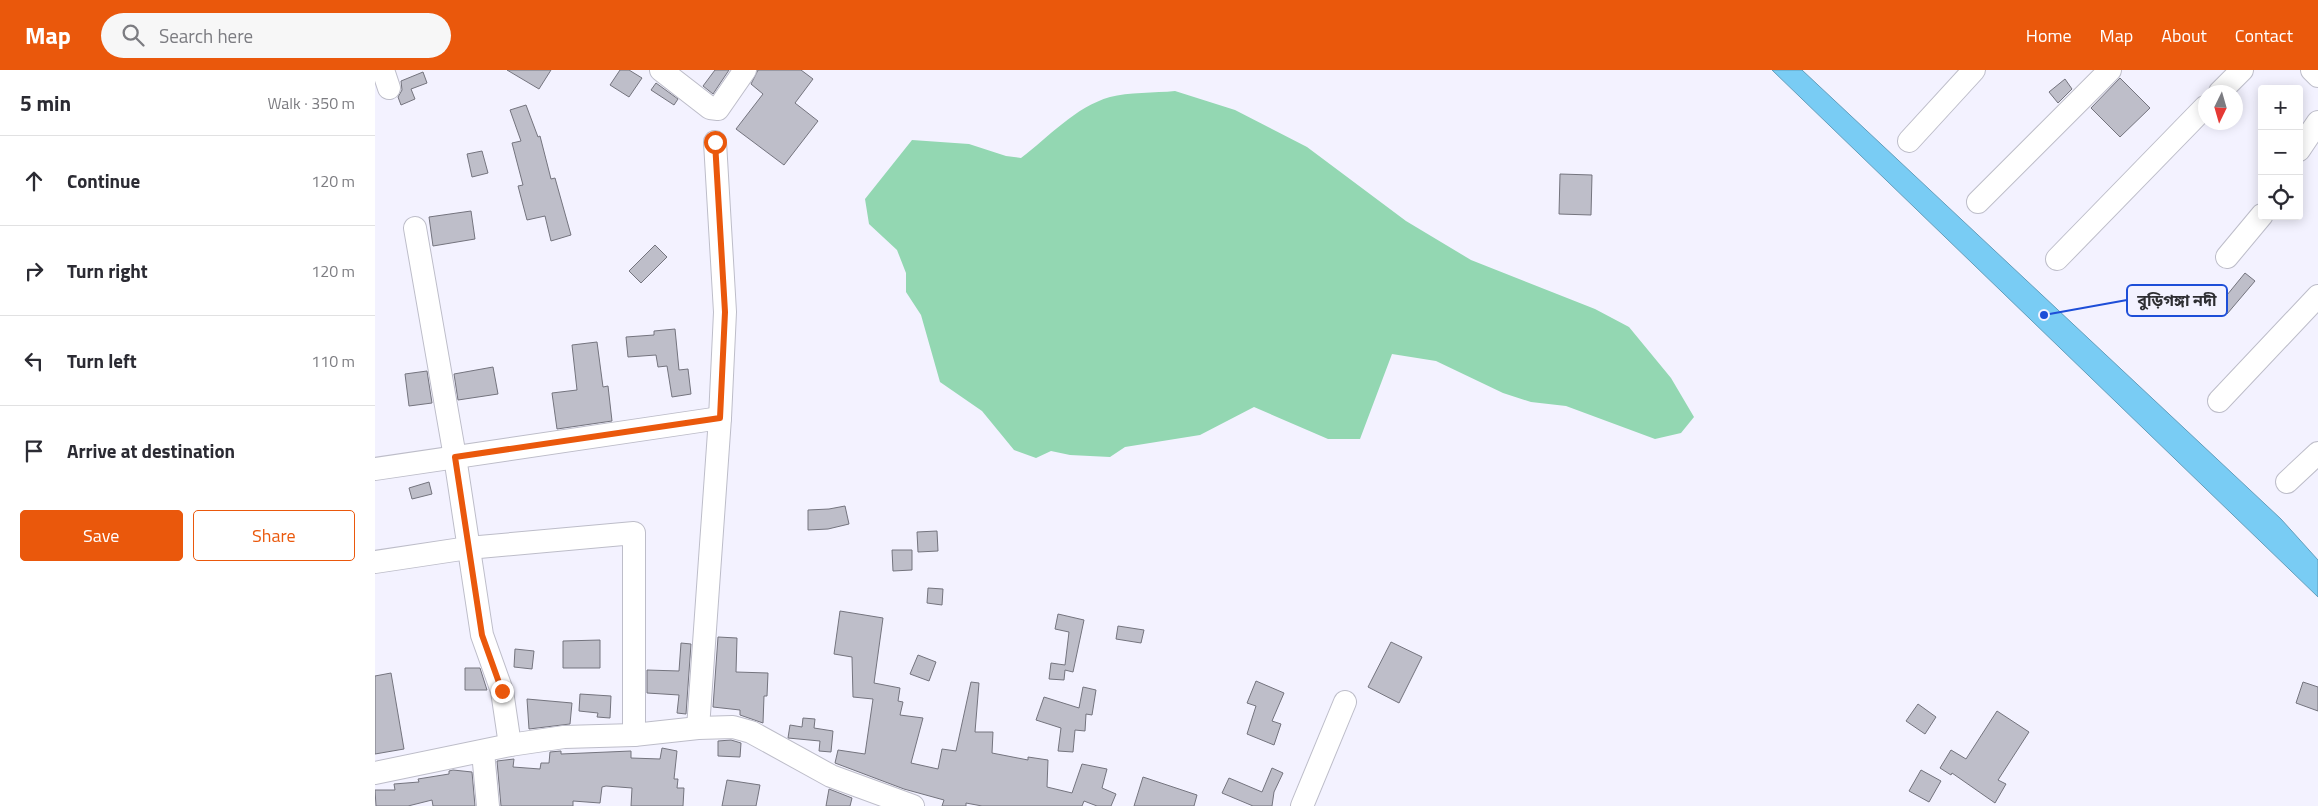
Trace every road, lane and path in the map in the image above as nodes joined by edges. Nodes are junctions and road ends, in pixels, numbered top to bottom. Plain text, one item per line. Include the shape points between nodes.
1 (661, 70) edge
2 (745, 70) edge
3 (1974, 70) edge
4 (2110, 70) edge
5 (2242, 70) edge
6 (2312, 70) edge
7 (2318, 76) edge
8 (2227, 85) edge
9 (2198, 115) edge
10 (2318, 122) edge
11 (1909, 141) dead end
12 (715, 142) dead end
13 (2303, 144) edge
14 (1978, 202) dead end
15 (2258, 220) edge
16 (415, 228) dead end
17 (2227, 257) dead end
18 (2057, 259) dead end
19 (2318, 296) edge
20 (2219, 401) dead end
21 (720, 418) junction
22 (2318, 453) edge
23 (455, 457) junction
24 (375, 469) edge
25 (2287, 482) dead end
26 (468, 548) junction
27 (375, 562) edge
28 (1345, 702) dead end
29 (698, 728) junction
30 (633, 735) junction
31 (509, 745) junction
32 (483, 752) junction
33 (375, 773) edge
34 (488, 806) edge
35 (913, 806) edge
36 (1302, 806) edge

1 - 2 street via 710,108 718,109
3 - 11 street
4 - 14 street
5 - 8 street
6 - 7 street
9 - 18 street
10 - 13 street
12 - 21 street via 725,312
15 - 17 street
16 - 23 street
19 - 20 street
21 - 23 street
21 - 29 street
22 - 25 street
23 - 24 street
23 - 26 street
26 - 27 street
26 - 30 street via 634,533
26 - 31 street via 482,635 502,691
28 - 36 street
29 - 30 street
29 - 35 street via 733,727 751,732 831,776
30 - 31 street via 564,737
31 - 32 street
32 - 33 street
32 - 34 street

